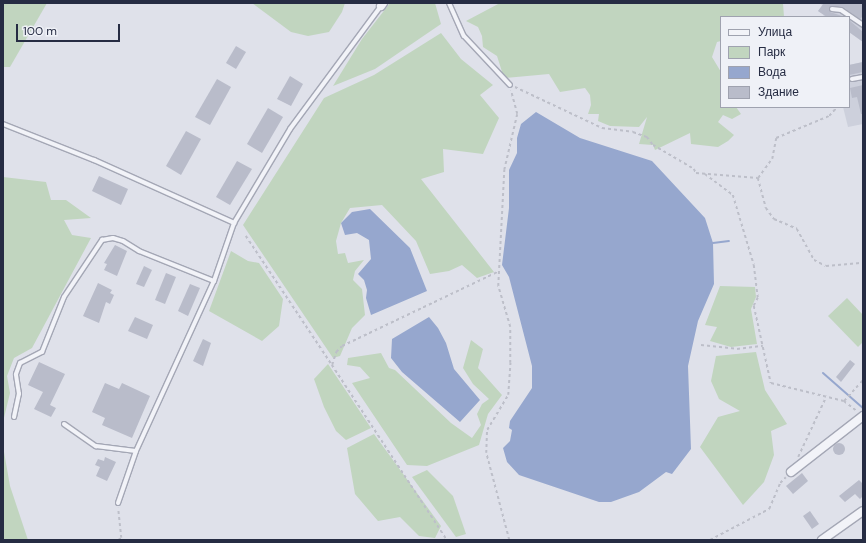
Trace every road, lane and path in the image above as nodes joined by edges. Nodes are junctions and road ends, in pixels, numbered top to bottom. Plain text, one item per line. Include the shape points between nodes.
1 (449, 3) edge
2 (382, 4) edge
3 (832, 9) dead end
4 (850, 16) edge
5 (850, 16) edge
6 (863, 25) edge
7 (863, 77) edge
8 (852, 79) dead end
9 (510, 85) junction
10 (836, 108) edge
11 (3, 124) edge
12 (705, 174) junction
13 (758, 178) junction
14 (234, 223) junction
15 (246, 236) dead end
16 (863, 263) edge
17 (499, 271) junction
18 (214, 282) junction
19 (701, 345) dead end
20 (763, 346) junction
21 (332, 365) junction
22 (863, 380) edge
23 (826, 397) junction
24 (844, 401) junction
25 (863, 416) edge
26 (14, 417) dead end
27 (64, 424) dead end
28 (136, 451) junction
29 (797, 458) dead end
30 (791, 472) joint
31 (118, 503) joint
32 (863, 510) edge
33 (118, 540) edge
34 (447, 540) edge
35 (509, 540) edge
36 (710, 540) edge
37 (822, 540) edge

1 - 9 lane via 464,36
2 - 14 lane via 290,129
3 - 5 lane via 841,10
4 - 6 lane
7 - 8 lane
9 - 12 path via 602,128 647,137 653,145 694,169 696,173
9 - 17 path via 517,114 504,170
10 - 13 path via 829,116 776,138 772,159
11 - 14 lane via 94,160
12 - 13 path
12 - 20 path via 733,195 754,265 758,298 754,306
13 - 16 path via 766,208 774,219 797,229 814,260 826,266
14 - 18 lane
15 - 21 path
17 - 21 path via 342,346 336,352
17 - 35 path via 498,286 510,327 508,395 487,430 486,452
18 - 26 lane via 139,251 123,241 113,238 102,240 64,297 42,352 20,363 16,374 19,394
18 - 28 lane
19 - 20 path via 737,349
20 - 23 path via 771,383
21 - 34 path
22 - 24 path
23 - 24 path
23 - 29 path
24 - 25 path
25 - 30 street
27 - 28 lane via 96,446
28 - 31 lane
30 - 36 path via 780,483 769,509
31 - 33 path via 121,538
32 - 37 street

